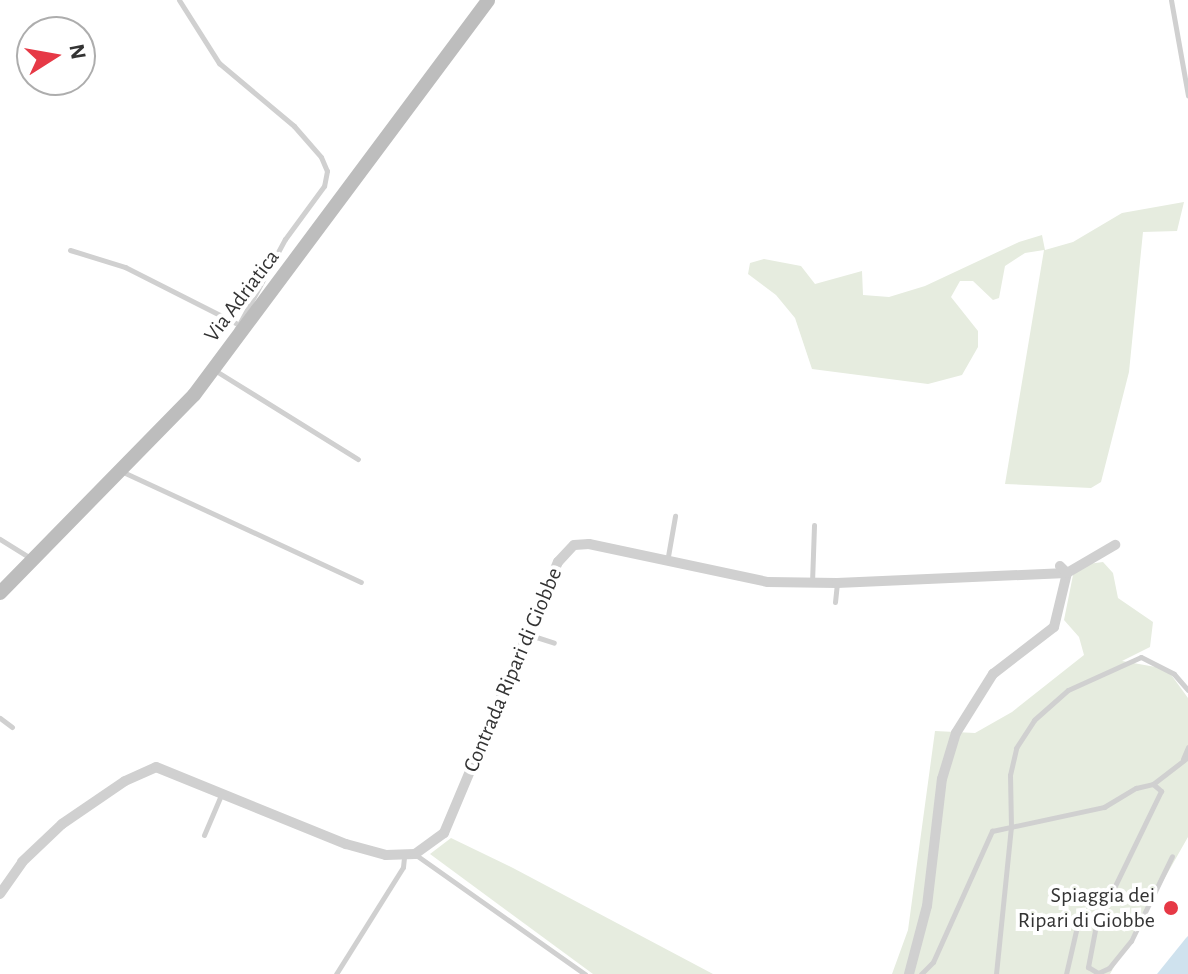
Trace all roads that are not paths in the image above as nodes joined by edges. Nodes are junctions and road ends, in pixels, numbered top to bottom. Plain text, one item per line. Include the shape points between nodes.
1 (179, 0) edge
2 (488, 0) edge
3 (1171, 0) edge
4 (1188, 95) edge
5 (70, 250) dead end
6 (236, 323) junction
7 (236, 342) junction
8 (214, 370) junction
9 (358, 459) dead end
10 (123, 472) junction
11 (675, 516) dead end
12 (814, 525) dead end
13 (0, 539) edge
14 (1115, 545) dead end
15 (33, 560) junction
16 (666, 563) junction
17 (1064, 570) junction
18 (361, 582) dead end
19 (812, 583) junction
20 (837, 583) junction
21 (0, 593) edge
22 (835, 602) dead end
23 (530, 635) junction
24 (554, 643) dead end
25 (1188, 690) edge
26 (0, 718) edge
27 (12, 727) dead end
28 (1188, 747) edge
29 (1185, 759) edge
30 (1153, 784) junction
31 (223, 792) junction
32 (1011, 827) junction
33 (204, 835) dead end
34 (410, 855) junction
35 (1172, 856) dead end
36 (0, 894) edge
37 (1100, 914) junction
38 (336, 974) edge
39 (585, 974) edge
40 (909, 974) edge
41 (921, 974) edge
42 (996, 974) edge
43 (1066, 974) edge

1 - 6 lane via 219,63 294,126 327,171 324,186
2 - 7 main road, Via Adriatica
3 - 4 lane
5 - 6 lane via 125,267
6 - 7 lane
7 - 8 main road, Via Adriatica
8 - 9 lane
8 - 10 main road, Via Adriatica
10 - 15 main road, Via Adriatica
10 - 18 lane
11 - 16 lane
12 - 19 lane
13 - 15 lane
14 - 17 street, Contrada Ripari di Giobbe
15 - 21 main road, Via Adriatica
16 - 19 street, Contrada Ripari di Giobbe via 768,582
16 - 23 street, Contrada Ripari di Giobbe via 574,545 558,562
17 - 20 street, Contrada Ripari di Giobbe
17 - 40 street via 1054,627 993,674 956,733 942,779 927,906
19 - 20 street, Contrada Ripari di Giobbe
20 - 22 lane
23 - 24 lane
23 - 34 street, Contrada Ripari di Giobbe via 444,833
25 - 32 lane via 1174,674 1141,657 1068,690 1034,720 1016,748
26 - 27 lane
28 - 29 lane
29 - 30 lane
30 - 32 lane via 1104,807
30 - 37 lane via 1161,791 1154,811
31 - 33 lane
31 - 34 street via 346,844
31 - 36 street via 156,767 125,781 62,824 22,862
32 - 41 lane via 992,831 933,962
32 - 42 lane
34 - 38 lane
34 - 39 lane
35 - 37 lane via 1131,941 1109,968 1098,973 1088,967
37 - 43 lane via 1078,922

